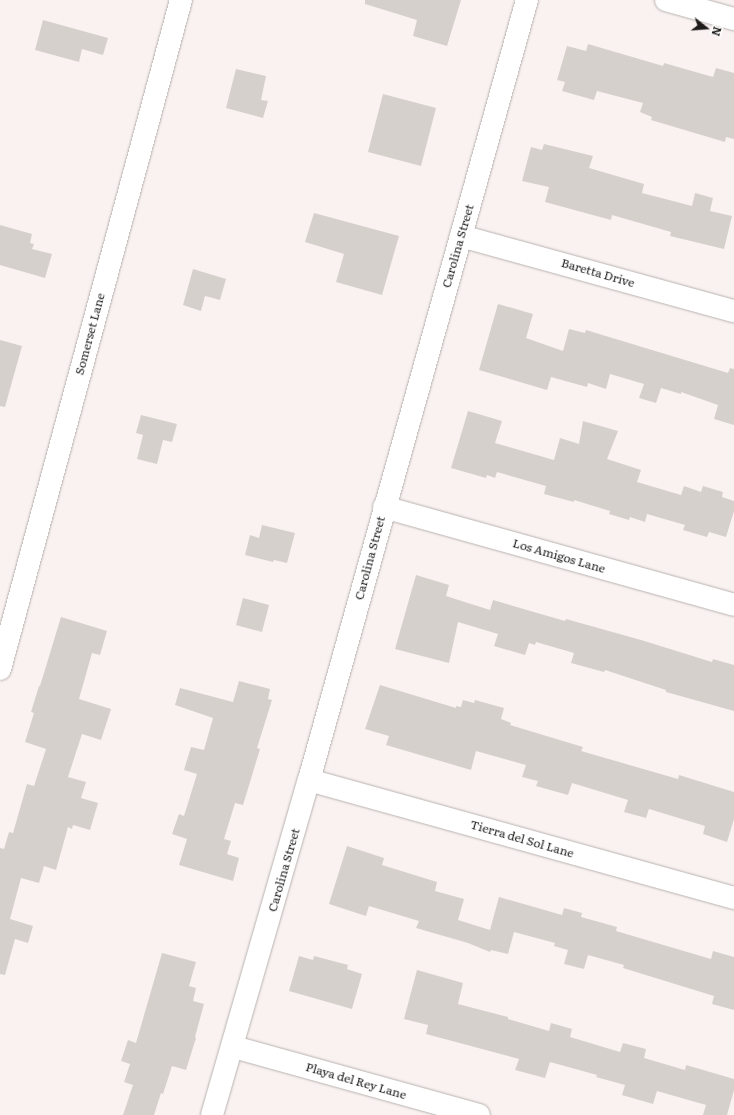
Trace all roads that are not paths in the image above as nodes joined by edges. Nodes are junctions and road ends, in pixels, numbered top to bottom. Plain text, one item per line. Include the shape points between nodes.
1 (181, 0) edge
2 (527, 0) edge
3 (666, 0) edge
4 (734, 19) edge
5 (461, 236) junction
6 (734, 311) edge
7 (384, 507) junction
8 (734, 605) edge
9 (0, 669) edge
10 (309, 780) junction
11 (734, 898) edge
12 (234, 1047) junction
13 (212, 1115) edge
14 (479, 1115) edge

1 - 9 street, Somerset Lane
2 - 5 street, Carolina Street
3 - 4 street
5 - 6 street, Baretta Drive
5 - 7 street, Carolina Street
7 - 8 street, Los Amigos Lane
7 - 10 street, Carolina Street
10 - 11 street, Tierra del Sol Lane
10 - 12 street, Carolina Street
12 - 13 street, Carolina Street
12 - 14 street, Playa del Rey Lane

